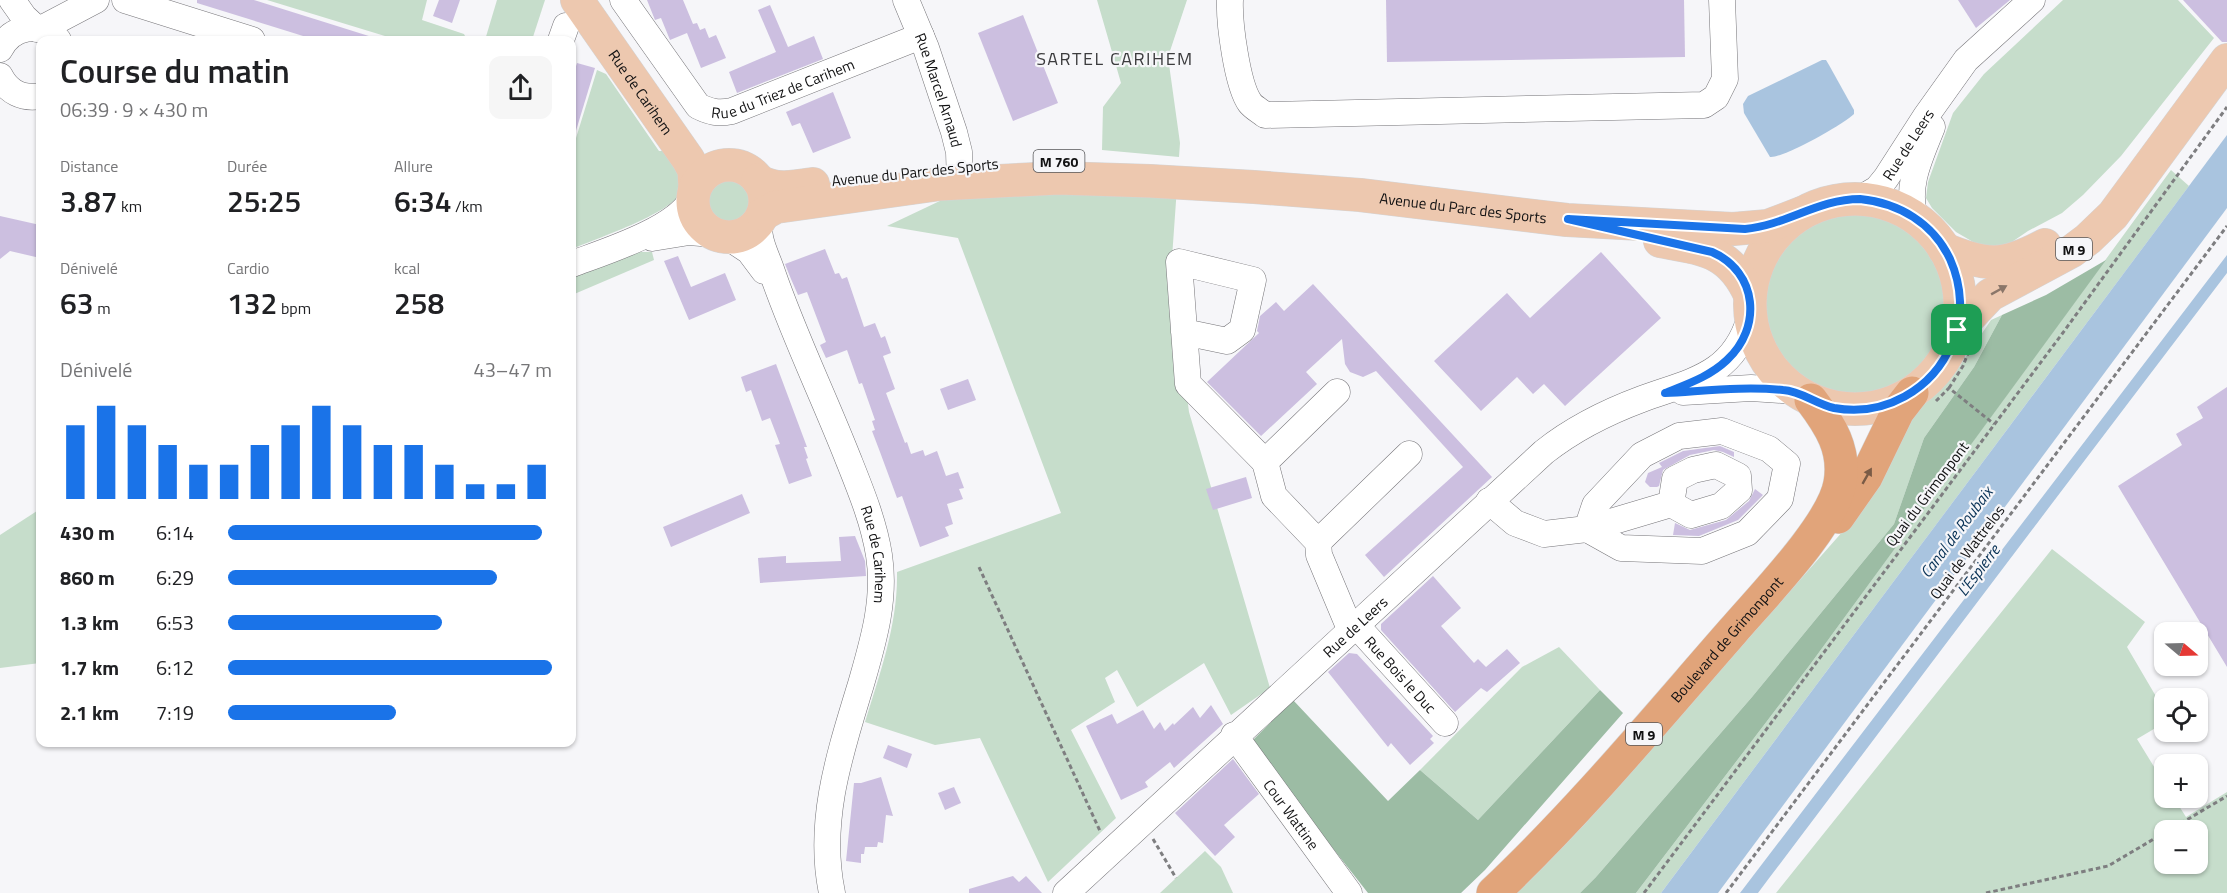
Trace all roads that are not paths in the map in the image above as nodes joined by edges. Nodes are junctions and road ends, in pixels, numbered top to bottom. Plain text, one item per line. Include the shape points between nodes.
1 (12, 0) edge
2 (96, 0) edge
3 (102, 0) edge
4 (125, 0) edge
5 (599, 0) edge
6 (623, 0) edge
7 (906, 0) edge
8 (1230, 0) edge
9 (1722, 0) edge
10 (2032, 0) edge
11 (568, 22) edge
12 (45, 33) edge
13 (72, 36) edge
14 (230, 36) edge
15 (921, 36) junction
16 (0, 49) edge
17 (2227, 60) edge
18 (1, 79) edge
19 (1948, 84) junction
20 (36, 97) edge
21 (2166, 141) junction
22 (746, 172) junction
23 (960, 174) junction
24 (694, 193) junction
25 (1860, 199) junction
26 (1802, 213) junction
27 (761, 217) junction
28 (1915, 217) junction
29 (1568, 219) junction
30 (720, 235) junction
31 (617, 247) junction
32 (1944, 249) junction
33 (576, 262) edge
34 (780, 297) junction
35 (1750, 306) junction
36 (1957, 330) junction
37 (1184, 332) dead end
38 (1337, 392) dead end
39 (1665, 393) junction
40 (1912, 393) junction
41 (1803, 395) junction
42 (1409, 454) dead end
43 (1265, 462) junction
44 (1489, 501) junction
45 (1671, 504) dead end
46 (1587, 529) junction
47 (1318, 542) junction
48 (1788, 567) junction
49 (1352, 626) junction
50 (1445, 723) dead end
51 (1234, 735) junction
52 (832, 893) edge
53 (1066, 893) edge
54 (1349, 893) edge
55 (1492, 893) edge

1 - 12 street via 24,17
2 - 12 street
3 - 13 street
4 - 14 street
5 - 22 main road, Rue de Carihem / M 760 via 707,150
6 - 15 street, Rue du Triez de Carihem via 698,106 719,114
7 - 15 street, Rue Marcel Arnaud
8 - 9 street via 1238,70 1250,103 1265,115 1704,105 1716,97 1725,79
10 - 19 street, Rue de Leers via 1966,60
11 - 24 main road, Rue de Carihem via 688,159 694,170
12 - 16 street via 27,28 8,38
15 - 23 street, Rue Marcel Arnaud via 954,132
17 - 21 main road, M 9
18 - 20 street via 20,95
19 - 25 street, Rue de Leers via 1886,178
19 - 28 street, Rue de Leers via 1913,181 1911,202
21 - 32 main road, M 9 via 2087,220 2038,249 1992,264
36 -> 21 main road, M 9 via 1990,295 2049,264 2094,234 2123,203
22 - 23 main road, Avenue du Parc des Sports / M 760 via 770,186 788,188 891,172
22 - 24 main road via 722,165 701,177
22 - 27 main road via 765,196
23 - 27 main road, Avenue du Parc des Sports / M 760 via 776,207
23 - 29 main road, Avenue du Parc des Sports / M 760 via 1060,161 1165,165 1360,195
24 - 30 main road via 694,211 699,222
24 - 31 street via 681,213
25 - 26 main road via 1834,201
25 - 28 main road via 1889,204
26 - 29 main road, Avenue du Parc des Sports / M 760 via 1768,226 1745,229
26 - 35 main road via 1766,248 1754,275
27 - 30 main road via 739,236
27 - 34 street, Rue de Carihem via 760,241
28 - 32 main road
29 - 35 main road, Avenue du Parc des Sports / M 760 via 1712,252 1742,278
30 - 31 street via 689,232
30 - 34 street, Rue de Carihem via 749,251
31 - 33 street
32 - 36 main road via 1960,293
34 - 52 street, Rue de Carihem via 857,482 876,536 882,575 876,634 843,744 829,809 826,844
35 - 39 street, Rue de Leers via 1740,343 1723,364 1699,380
35 - 41 main road via 1755,339 1765,359 1778,376
36 - 40 main road via 1943,361
37 - 43 street via 1188,384
38 - 43 street
39 - 41 street, Rue de Leers via 1751,388
39 - 44 street, Rue de Leers via 1622,407 1574,431
40 - 41 main road via 1868,409 1833,407
48 -> 40 highway, Boulevard de Grimonpont / M 9 via 1833,523 1853,497 1898,411
41 - 48 highway, Boulevard de Grimonpont / M 9 via 1833,433 1839,447 1840,484 1828,512
42 - 47 street
43 - 47 street via 1274,496
44 - 46 street via 1515,523 1544,534
44 - 49 street, Rue de Leers
45 - 46 street
46 - 46 street via 1621,548 1702,551 1748,533 1780,499 1787,465 1769,449 1722,430 1678,436 1642,455 1595,505
47 - 49 street, Rue Bois le Duc via 1319,555
48 - 55 highway, Boulevard de Grimonpont / M 9 via 1607,775
49 - 50 street, Rue Bois le Duc
49 - 51 street, Rue de Leers
51 - 53 street, Rue de Leers
51 - 54 street, Cour Wattine

